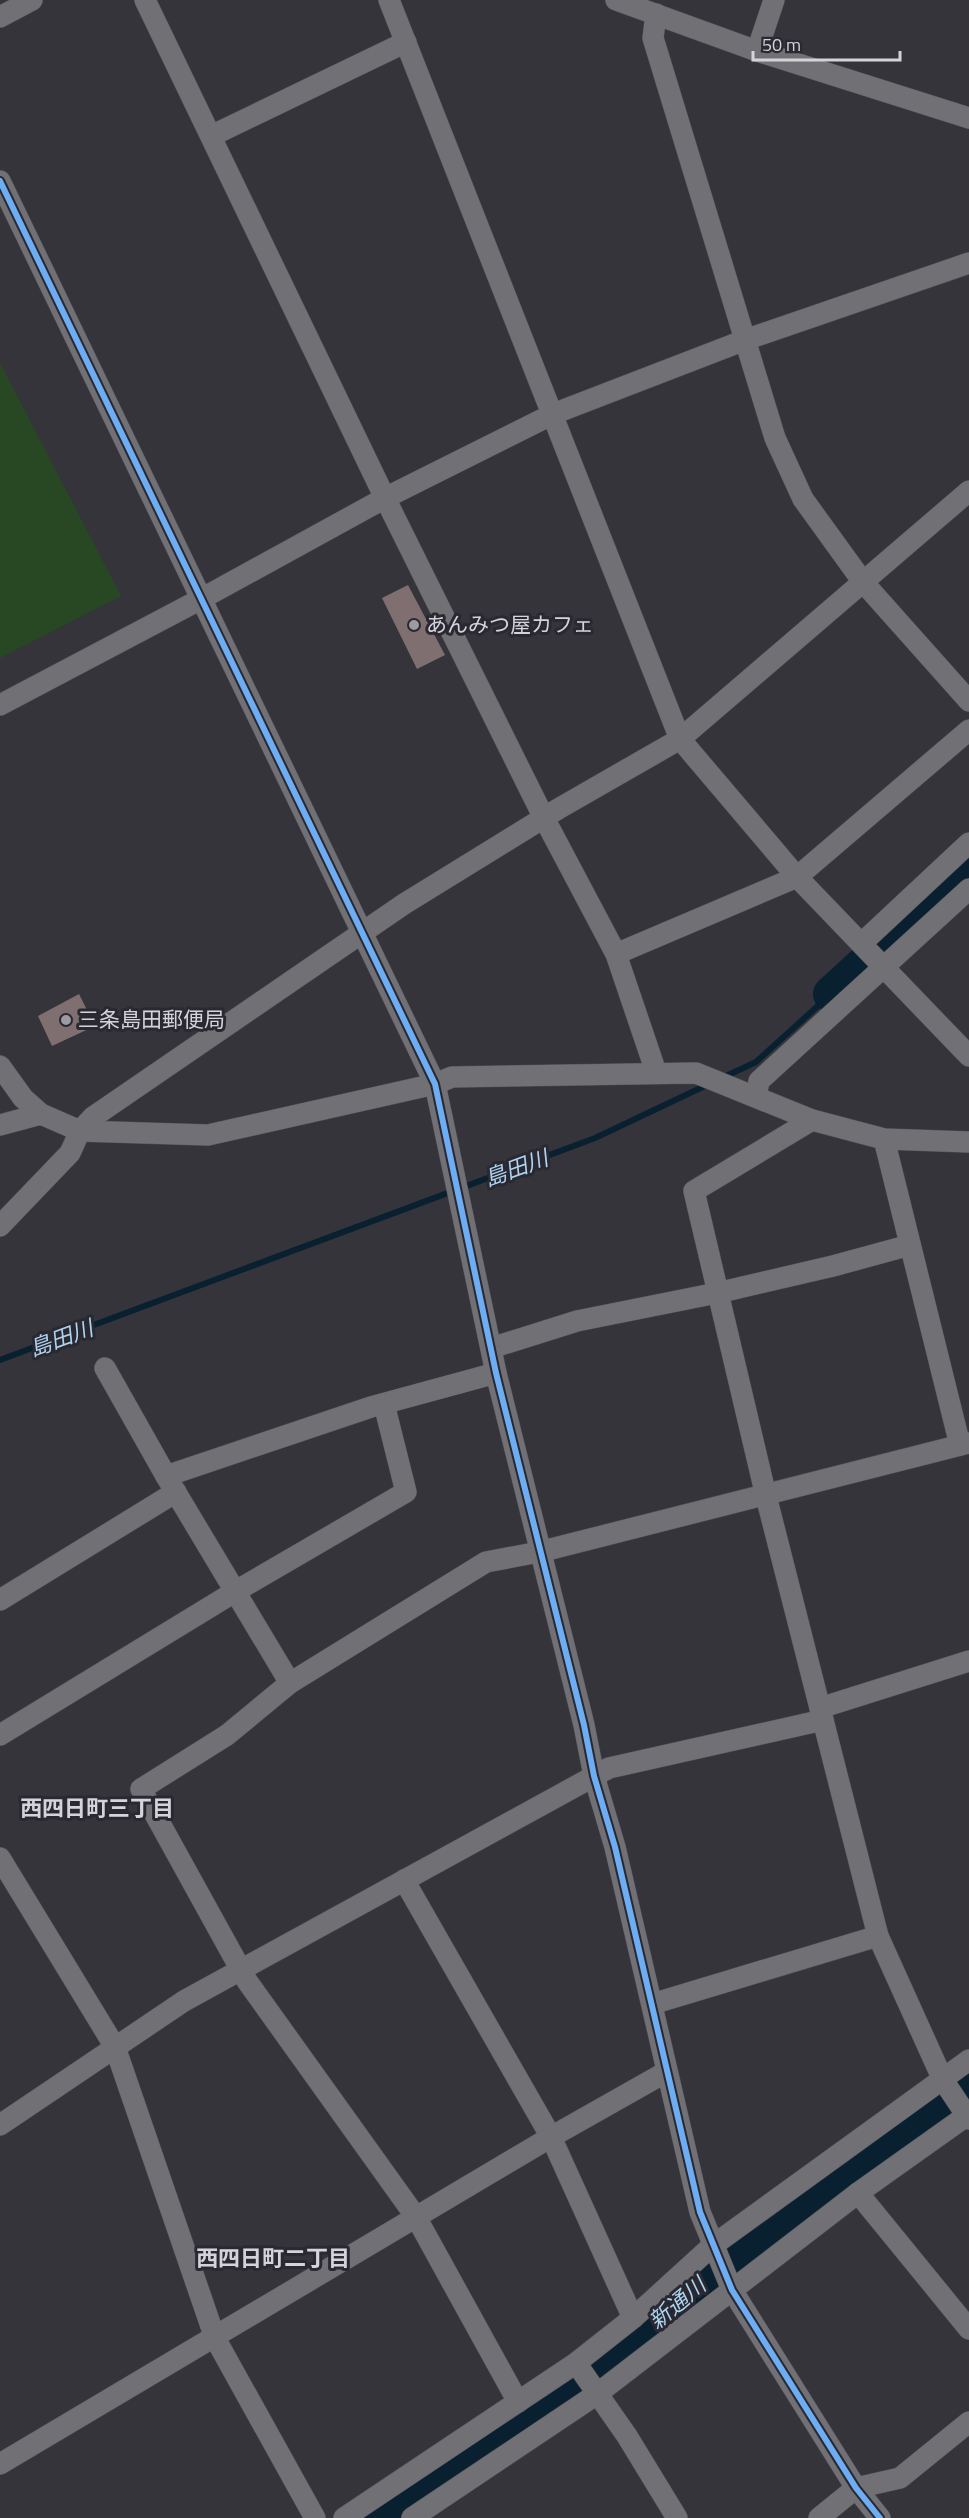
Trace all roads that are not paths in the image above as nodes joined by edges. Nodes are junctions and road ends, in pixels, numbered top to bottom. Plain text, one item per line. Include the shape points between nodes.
1 (32, 0) edge
2 (146, 0) edge
3 (389, 0) edge
4 (616, 0) edge
5 (774, 0) edge
6 (656, 14) junction
7 (0, 17) edge
8 (406, 42) junction
9 (757, 51) junction
10 (969, 118) edge
11 (211, 136) junction
12 (0, 181) edge
13 (969, 263) edge
14 (745, 340) junction
15 (553, 414) junction
16 (969, 491) edge
17 (385, 498) junction
18 (863, 582) junction
19 (201, 599) junction
20 (969, 701) edge
21 (0, 705) edge
22 (969, 730) edge
23 (680, 739) junction
24 (544, 818) junction
25 (969, 843) edge
26 (797, 877) junction
27 (969, 889) edge
28 (362, 932) junction
29 (862, 943) junction
30 (616, 954) junction
31 (884, 966) junction
32 (969, 1056) edge
33 (0, 1066) edge
34 (656, 1072) junction
35 (435, 1084) junction
36 (756, 1097) junction
37 (41, 1114) junction
38 (812, 1120) junction
39 (0, 1125) edge
40 (80, 1131) junction
41 (884, 1139) junction
42 (969, 1142) edge
43 (0, 1226) edge
44 (910, 1245) junction
45 (717, 1293) junction
46 (491, 1348) junction
47 (105, 1368) dead end
48 (496, 1373) junction
49 (384, 1404) junction
50 (965, 1444) edge
51 (171, 1484) junction
52 (766, 1496) junction
53 (539, 1552) junction
54 (236, 1592) junction
55 (0, 1600) edge
56 (969, 1661) edge
57 (290, 1683) junction
58 (822, 1714) junction
59 (0, 1735) edge
60 (594, 1776) junction
61 (2, 1867) edge
62 (404, 1880) junction
63 (878, 1936) junction
64 (241, 1967) junction
65 (652, 2004) junction
66 (115, 2047) junction
67 (969, 2060) edge
68 (666, 2072) junction
69 (946, 2084) junction
70 (966, 2114) edge
71 (0, 2125) edge
72 (551, 2137) junction
73 (858, 2193) junction
74 (416, 2217) junction
75 (712, 2246) junction
76 (732, 2290) junction
77 (633, 2318) junction
78 (969, 2329) edge
79 (214, 2338) junction
80 (576, 2363) junction
81 (597, 2394) junction
82 (518, 2402) junction
83 (969, 2422) edge
84 (0, 2464) edge
85 (856, 2488) junction
86 (315, 2518) edge
87 (344, 2518) edge
88 (412, 2518) edge
89 (677, 2518) edge
90 (819, 2518) edge
91 (880, 2518) edge

1 - 7 street
2 - 11 street
3 - 8 street
4 - 6 street
5 - 9 street
6 - 9 street
6 - 14 street via 653,38
8 - 11 street
8 - 15 street
9 - 10 street
11 - 17 street
12 - 19 street
13 - 14 street
14 - 15 street
14 - 18 street via 775,438 803,499
15 - 17 street
15 - 23 street
16 - 18 street
17 - 19 street
17 - 24 street
18 - 20 street
18 - 23 street
19 - 21 street
19 - 28 street
22 - 26 street
23 - 24 street
23 - 26 street
24 - 28 street
24 - 30 street
25 - 29 street
26 - 29 street
26 - 30 street
27 - 31 street
28 - 35 street
28 - 40 street via 93,1118
29 - 31 street
30 - 34 street
31 - 32 street
31 - 36 street via 759,1081
33 - 37 street via 23,1098
34 - 35 street via 452,1077
34 - 36 street via 696,1072
35 - 40 street via 208,1135
35 - 46 street
36 - 38 street
37 - 39 street
37 - 40 street
38 - 41 street
38 - 45 street via 694,1191
40 - 43 street via 70,1153
41 - 42 street
41 - 44 street
44 - 45 street
44 - 50 street
45 - 46 street via 577,1321
45 - 52 street
46 - 48 street
47 - 51 street
48 - 49 street
48 - 53 street
49 - 51 street
49 - 54 street via 406,1492
50 - 52 street
51 - 54 street
51 - 55 street
52 - 53 street
52 - 58 street
53 - 57 street via 486,1562
53 - 60 street
54 - 57 street
54 - 59 street
56 - 58 street
57 - 64 street via 227,1735 141,1789
58 - 60 street via 609,1768
58 - 63 street
60 - 62 street
60 - 65 street
61 - 66 street
62 - 64 street
62 - 72 street
63 - 65 street
63 - 69 street
64 - 66 street
64 - 74 street via 247,1981
65 - 68 street
66 - 71 street
66 - 79 street
67 - 69 street
68 - 72 street
68 - 75 street
69 - 70 street
69 - 75 street
70 - 73 street
72 - 74 street
72 - 77 street
73 - 76 street
73 - 78 street
74 - 79 street
74 - 82 street
75 - 76 street
75 - 77 street
76 - 81 street
76 - 85 street
77 - 80 street
79 - 84 street
79 - 86 street
80 - 81 street
80 - 82 street
81 - 88 street
81 - 89 street
82 - 87 street
83 - 85 street via 900,2478
85 - 90 street
85 - 91 street

